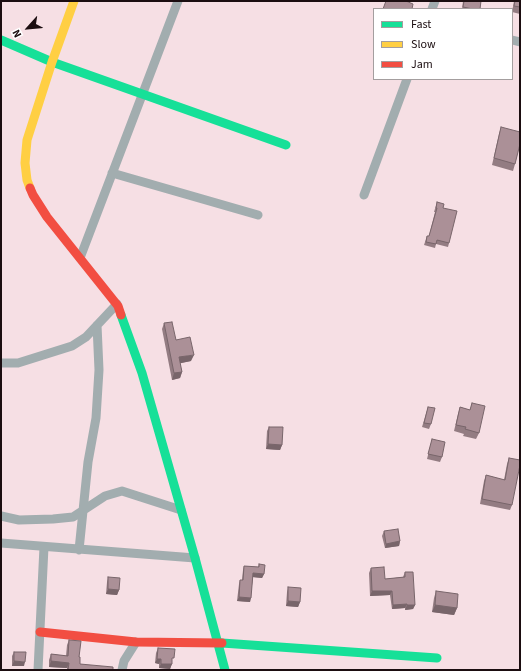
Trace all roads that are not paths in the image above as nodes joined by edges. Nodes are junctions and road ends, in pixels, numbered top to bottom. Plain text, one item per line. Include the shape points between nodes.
1 (74, 1) edge
2 (178, 1) edge
3 (1, 40) edge
4 (52, 62) junction
5 (407, 80) edge
6 (142, 94) junction
7 (286, 145) dead end
8 (112, 173) junction
9 (364, 195) dead end
10 (258, 215) dead end
11 (80, 258) junction
12 (117, 304) junction
13 (97, 325) junction
14 (1, 363) edge
15 (83, 510) junction
16 (181, 510) junction
17 (1, 516) edge
18 (1, 543) edge
19 (44, 547) junction
20 (79, 550) junction
21 (195, 558) junction
22 (40, 632) junction
23 (136, 642) junction
24 (217, 643) junction
25 (437, 658) dead end
26 (38, 670) edge
27 (122, 670) edge
28 (225, 670) edge

1 - 4 street
2 - 6 street
3 - 4 street
4 - 6 street
4 - 11 street via 27,140 27,180 33,195 48,218
5 - 9 street
6 - 7 street
6 - 8 street
8 - 10 street
8 - 11 street
11 - 12 street
12 - 13 street
12 - 16 street via 142,373
13 - 14 street via 86,337 72,346 18,363
13 - 15 street via 99,370 96,418
15 - 16 street via 106,496 122,491
15 - 17 street via 73,517 53,519 19,520
15 - 20 street
16 - 21 street
18 - 19 street
19 - 20 street
19 - 22 street
20 - 21 street
21 - 24 street
22 - 23 street
22 - 26 street
23 - 24 street
23 - 27 street via 124,661
24 - 25 street
24 - 28 street

